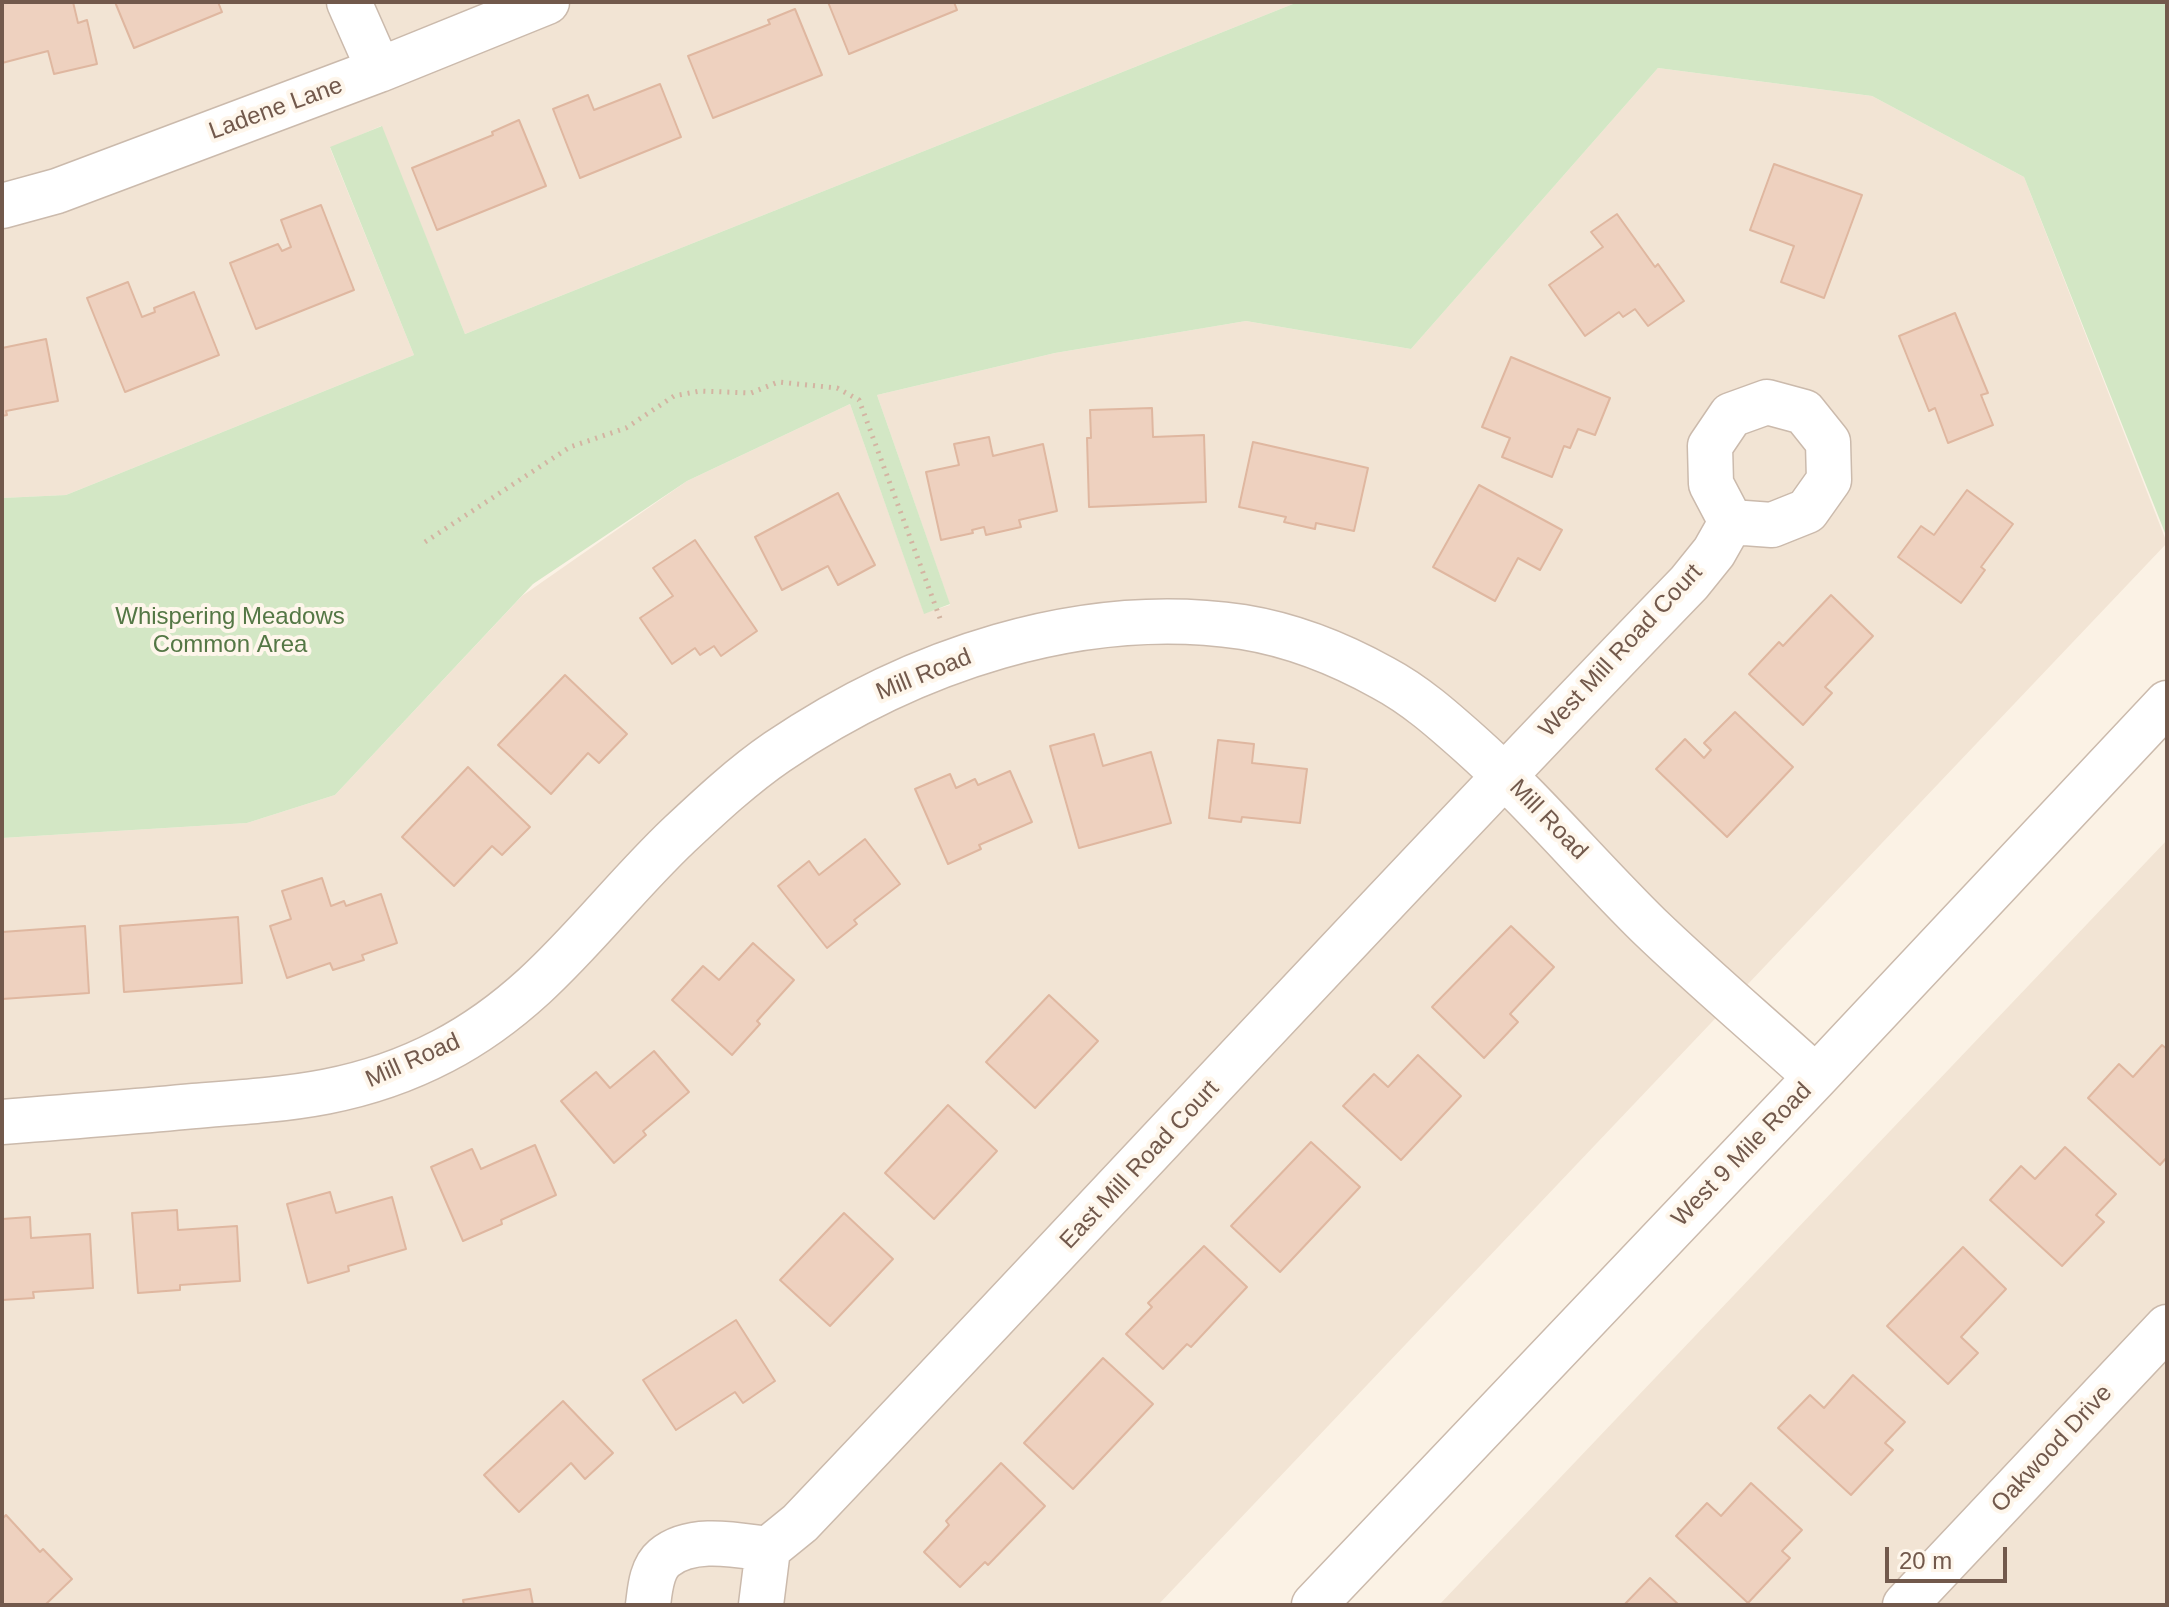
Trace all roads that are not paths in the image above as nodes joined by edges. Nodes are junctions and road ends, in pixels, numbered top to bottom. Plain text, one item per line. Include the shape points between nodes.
1 (349, 2) edge
2 (547, 2) edge
3 (379, 70) junction
4 (2, 206) edge
5 (1731, 522) dead end
6 (2167, 703) edge
7 (1504, 774) junction
8 (1816, 1077) junction
9 (2, 1122) edge
10 (2167, 1327) edge
11 (768, 1549) junction
12 (1915, 1602) edge
13 (648, 1605) edge
14 (761, 1605) edge
15 (1314, 1605) edge

1 - 3 street
2 - 3 street, Ladene Lane
3 - 4 street, Ladene Lane via 57,191
5 - 7 street, West Mill Road Court via 1689,583
6 - 8 street, West 9 Mile Road
7 - 8 street, Mill Road via 1650,926
7 - 9 street, Mill Road via 1420,701 1322,649 1245,627 1179,621 1074,629 955,660 852,706 775,753 673,841 535,988 439,1054 371,1082 308,1097
7 - 11 street, East Mill Road Court via 1050,1261 800,1523
8 - 15 street, West 9 Mile Road
10 - 12 street, Oakwood Drive
11 - 13 street via 722,1543 686,1547 662,1559 651,1581
11 - 14 street

